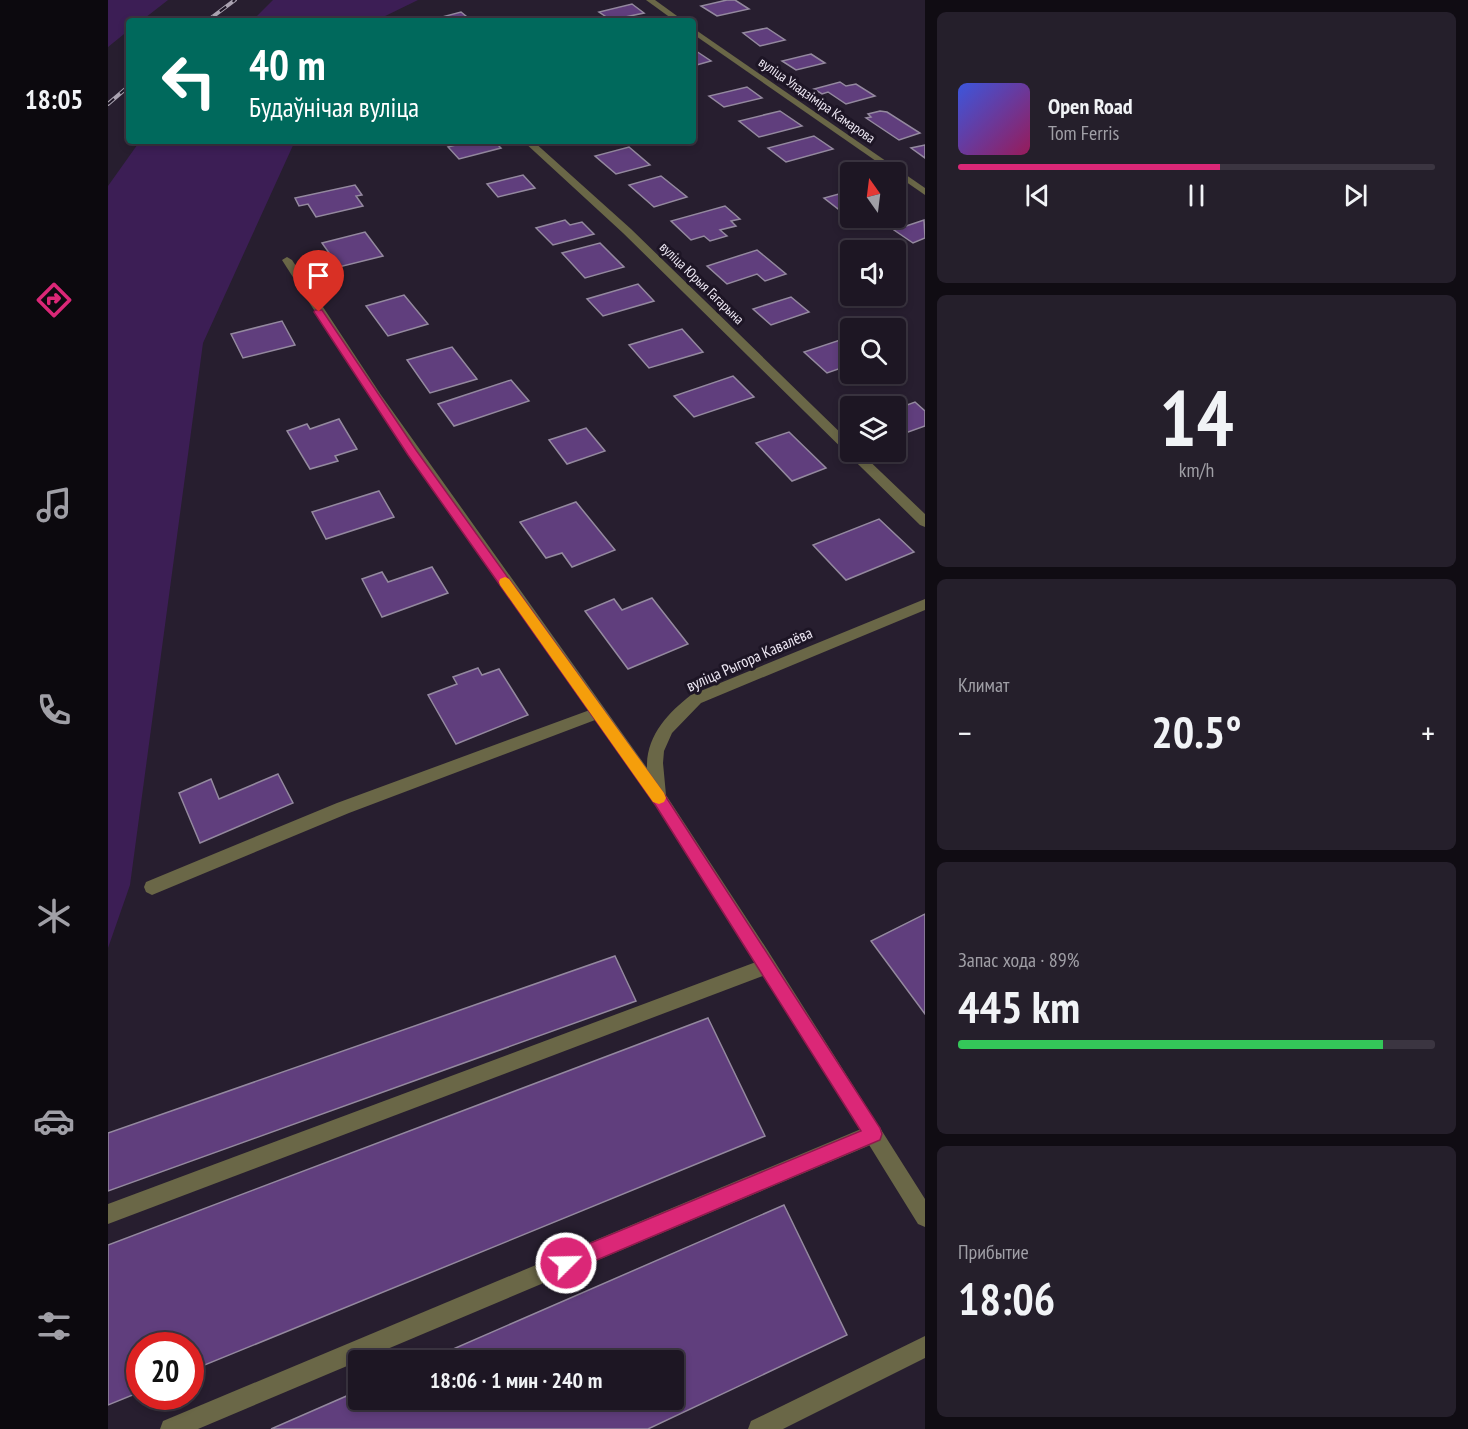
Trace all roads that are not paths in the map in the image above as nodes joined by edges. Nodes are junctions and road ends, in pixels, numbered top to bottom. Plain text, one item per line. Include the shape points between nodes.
1 (650, 0) edge
2 (676, 18) edge
3 (696, 32) edge
4 (531, 144) edge
5 (925, 192) edge
6 (287, 260) dead end
7 (840, 439) edge
8 (863, 462) edge
9 (925, 522) edge
10 (925, 604) edge
11 (598, 712) junction
12 (661, 801) junction
13 (152, 887) dead end
14 (767, 966) junction
15 (873, 1134) junction
16 (108, 1214) edge
17 (925, 1217) edge
18 (925, 1347) edge
19 (171, 1429) edge
20 (759, 1429) edge

1 - 2 street
3 - 5 street, вуліца Уладзіміра Камарова
4 - 7 street, вуліца Юрыя Гагарына via 627,231
6 - 11 street via 340,347 412,452
8 - 9 street, вуліца Юрыя Гагарына
10 - 12 street, вуліца Рыгора Кавалёва via 696,699 668,724 659,741 654,776
11 - 12 street
11 - 13 street via 343,808
12 - 14 street
14 - 15 street
14 - 16 street
15 - 17 street
15 - 19 street
18 - 20 street

